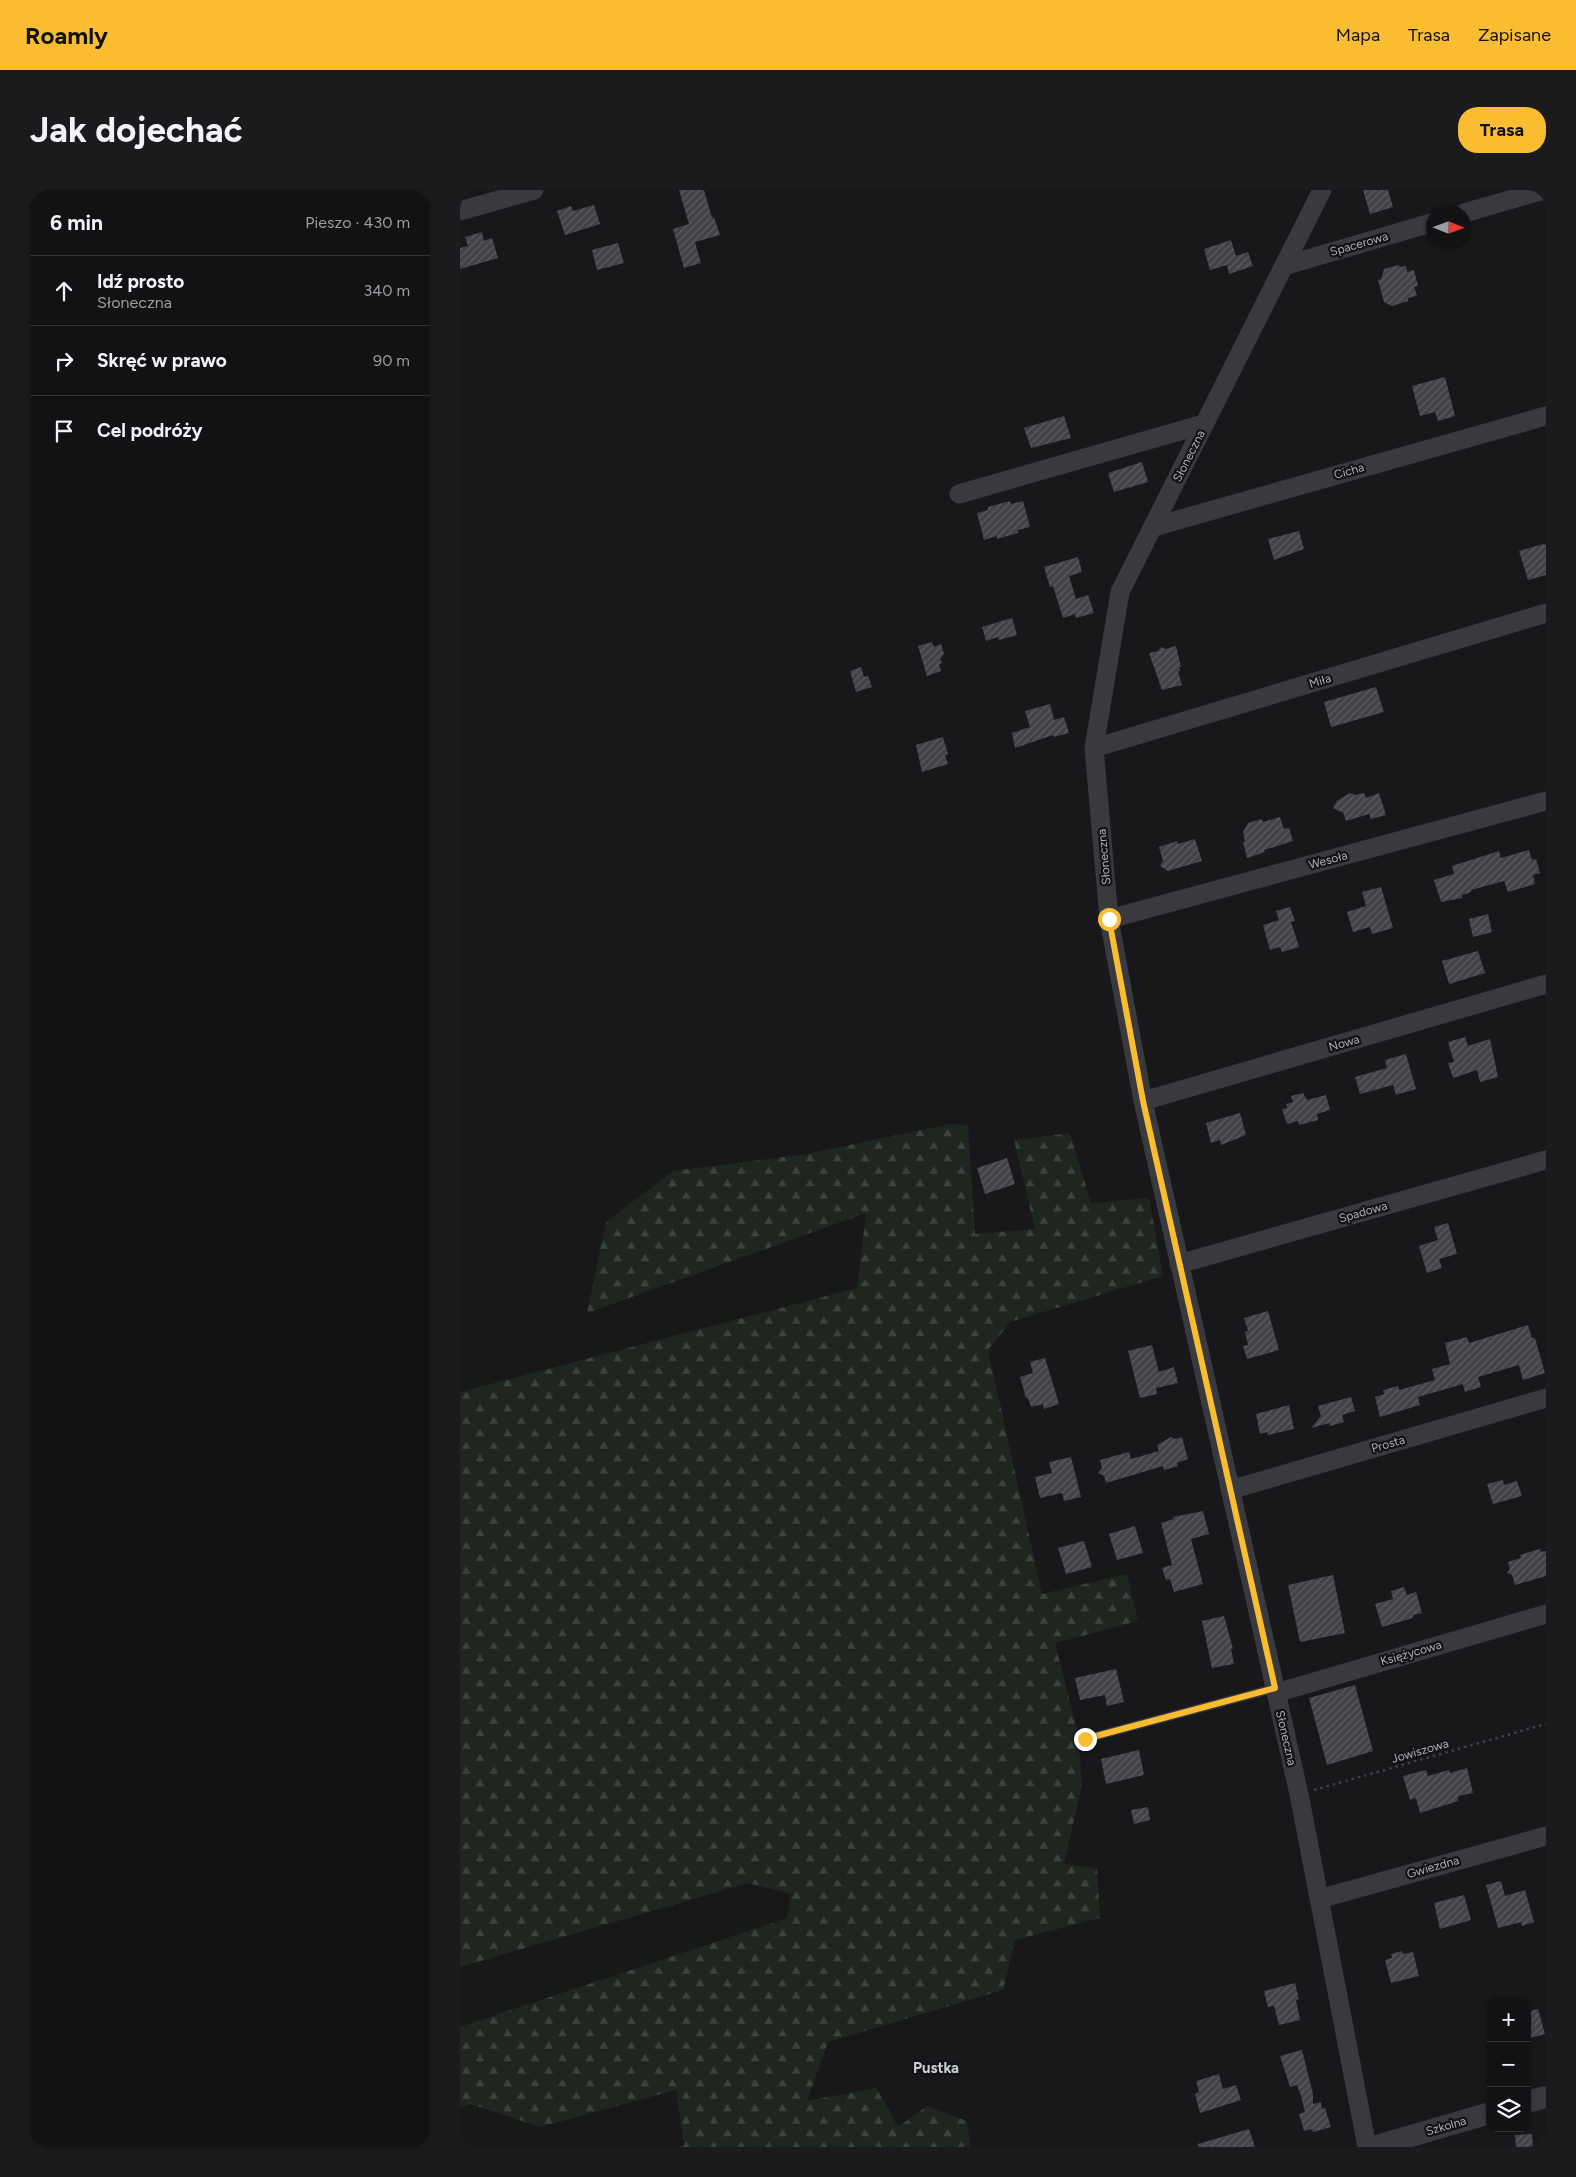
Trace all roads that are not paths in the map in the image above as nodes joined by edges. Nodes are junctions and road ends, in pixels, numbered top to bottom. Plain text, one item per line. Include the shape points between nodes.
1 (534, 190) edge
2 (1322, 190) edge
3 (1544, 190) edge
4 (460, 211) edge
5 (1471, 211) edge
6 (1426, 224) edge
7 (1284, 266) junction
8 (1546, 416) edge
9 (1204, 424) junction
10 (959, 494) dead end
11 (1153, 527) junction
12 (1546, 613) edge
13 (1094, 748) junction
14 (1546, 801) edge
15 (1109, 919) junction
16 (1546, 984) edge
17 (1143, 1101) junction
18 (1546, 1160) edge
19 (1179, 1264) junction
20 (1546, 1398) edge
21 (1230, 1490) junction
22 (1546, 1614) edge
23 (1276, 1690) junction
24 (1085, 1739) dead end
25 (1546, 1836) edge
26 (1320, 1899) junction
27 (1546, 2097) edge
28 (1531, 2101) edge
29 (1486, 2114) edge
30 (1367, 2147) edge
31 (1373, 2147) edge

1 - 4 street
2 - 7 street, Słoneczna
3 - 5 street
6 - 7 street, Spacerowa
7 - 9 street, Słoneczna
8 - 11 street, Cicha
9 - 10 street
9 - 11 street, Słoneczna
11 - 13 street, Słoneczna via 1120,592
12 - 13 street, Miła
13 - 15 street, Słoneczna
14 - 15 street, Wesoła
15 - 17 street, Słoneczna
16 - 17 street, Nowa
17 - 19 street, Słoneczna
18 - 19 street, Spadowa
19 - 21 street, Słoneczna
20 - 21 street, Prosta
21 - 23 street, Słoneczna
22 - 23 street, Księżycowa
23 - 24 lane
23 - 26 street, Słoneczna
25 - 26 street, Gwiezdna
26 - 30 street, Słoneczna
27 - 28 street
29 - 31 street, Szkolna

